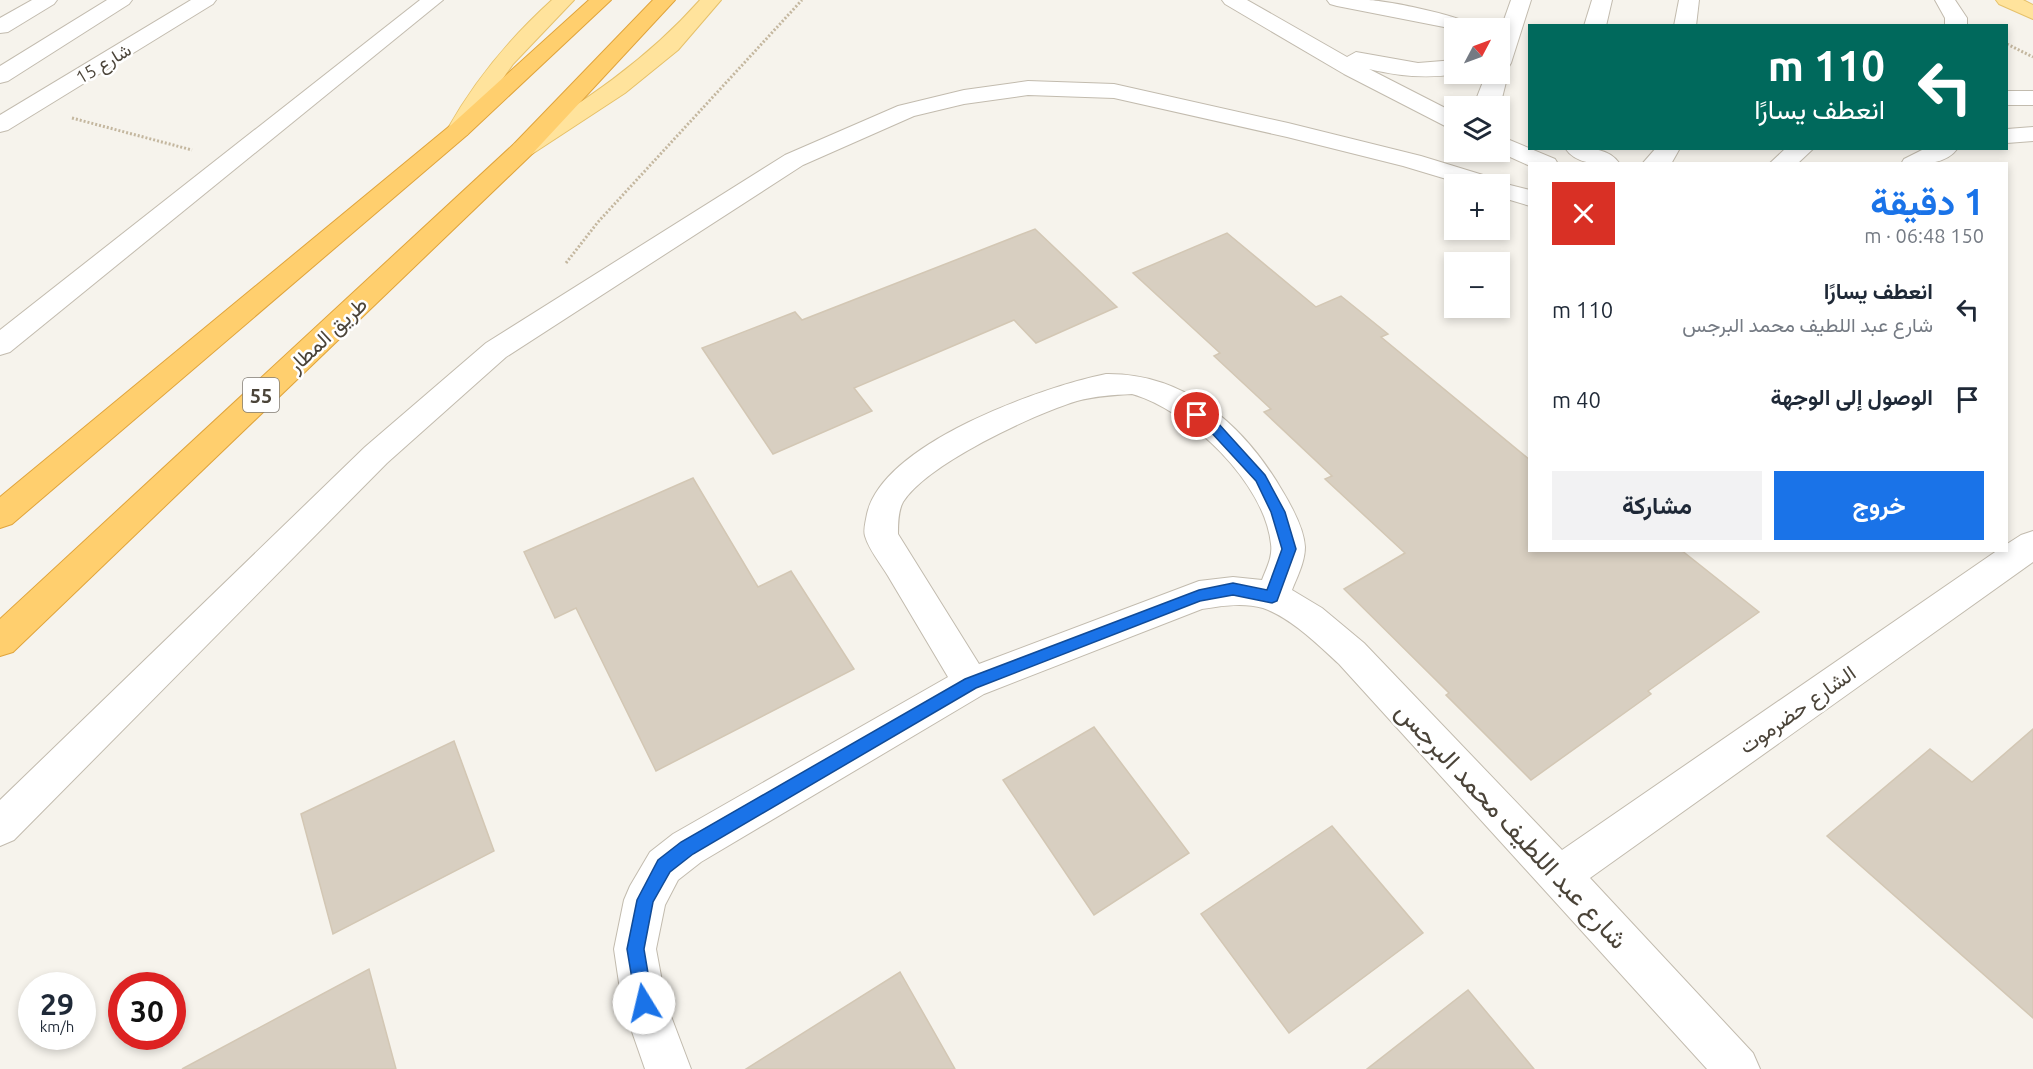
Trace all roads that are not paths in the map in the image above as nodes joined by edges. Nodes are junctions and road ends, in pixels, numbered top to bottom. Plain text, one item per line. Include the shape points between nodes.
1 (47, 0) edge
2 (122, 0) edge
3 (206, 0) edge
4 (433, 0) edge
5 (564, 0) edge
6 (601, 0) edge
7 (665, 0) edge
8 (711, 0) edge
9 (1232, 0) edge
10 (1337, 0) edge
11 (1521, 0) edge
12 (1602, 0) edge
13 (1689, 0) edge
14 (1945, 0) edge
15 (2006, 0) edge
16 (2033, 13) edge
17 (1444, 21) edge
18 (1596, 24) edge
19 (1685, 24) edge
20 (1956, 24) edge
21 (0, 27) edge
22 (1510, 33) edge
23 (1310, 45) junction
24 (1444, 69) edge
25 (0, 76) edge
26 (2008, 98) edge
27 (2033, 98) edge
28 (1444, 116) edge
29 (0, 125) edge
30 (459, 130) junction
31 (2033, 134) edge
32 (2008, 136) edge
33 (1510, 145) edge
34 (523, 149) junction
35 (1581, 150) edge
36 (1667, 150) edge
37 (1799, 150) edge
38 (1942, 150) edge
39 (1542, 162) edge
40 (1604, 162) edge
41 (1657, 162) edge
42 (1782, 162) edge
43 (1917, 162) edge
44 (1454, 174) edge
45 (1510, 192) edge
46 (1528, 197) edge
47 (0, 345) edge
48 (0, 515) edge
49 (2033, 544) edge
50 (1272, 597) junction
51 (0, 641) edge
52 (970, 683) junction
53 (0, 827) edge
54 (1560, 875) junction
55 (668, 1069) edge
56 (1737, 1069) edge

1 - 21 street
2 - 25 street
3 - 29 street, شارع 15
4 - 47 street
5 - 30 main road via 492,74
6 - 30 highway
7 - 34 highway, طريق المطار / 55
8 - 34 main road, طريق المطار via 672,43 617,89
9 - 23 street
10 - 17 street
11 - 22 street
12 - 18 street
13 - 19 street
14 - 20 street
15 - 16 main road
23 - 24 street via 1382,66
23 - 28 street
26 - 27 street
30 - 48 highway
31 - 32 street
33 - 39 street
34 - 51 highway, طريق المطار / 55
35 - 40 street
36 - 41 street
37 - 42 street
38 - 43 street
44 - 53 street via 1311,135 1114,91 1028,88 964,97 906,111 847,135 794,160 496,350 376,454
45 - 46 street
49 - 54 street, الشارع حضرموت
50 - 52 street, شارع عبد اللطيف محمد البرجس via 1233,589 1199,595
50 - 52 street via 1289,549 1278,512 1260,478 1213,427 1165,392 1131,384 1093,386 1032,406 958,443 892,493 883,514 881,535
50 - 54 street, شارع عبد اللطيف محمد البرجس via 1303,615 1351,654
52 - 55 street, شارع عبد اللطيف محمد البرجس via 687,848 664,866 645,900 635,949 644,1003
54 - 56 street, شارع عبد اللطيف محمد البرجس

